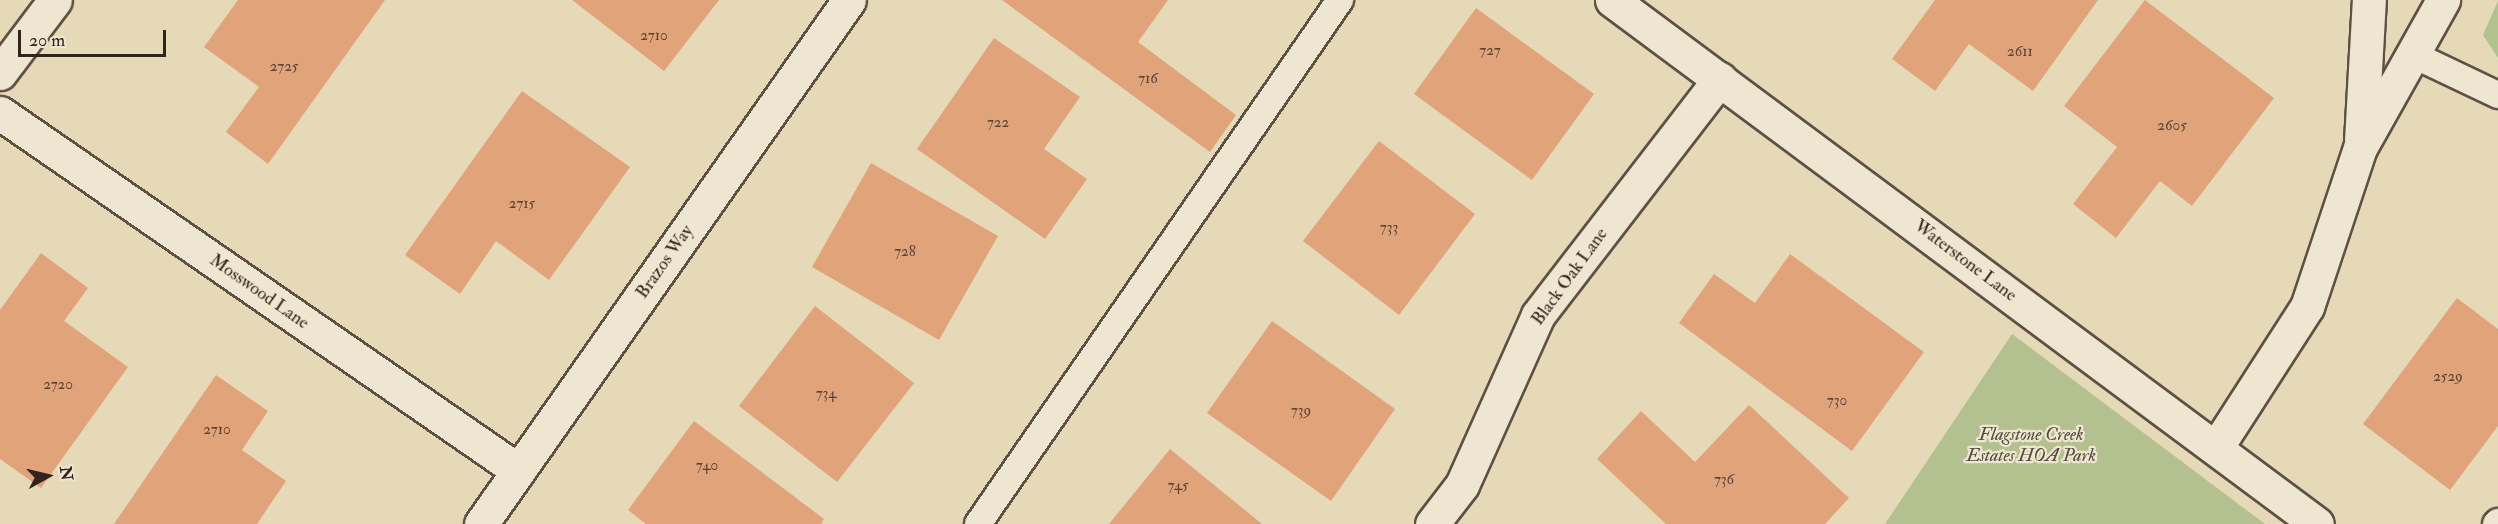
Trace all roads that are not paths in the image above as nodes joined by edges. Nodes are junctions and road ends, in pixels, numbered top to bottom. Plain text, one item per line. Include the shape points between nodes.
1 (55, 0) edge
2 (849, 0) edge
3 (1340, 0) edge
4 (1612, 0) edge
5 (2368, 0) edge
6 (2443, 0) edge
7 (2414, 55) junction
8 (0, 72) edge
9 (1720, 79) junction
10 (2498, 95) edge
11 (0, 113) edge
12 (2360, 148) junction
13 (2216, 448) junction
14 (519, 471) junction
15 (481, 524) edge
16 (978, 524) edge
17 (1432, 524) edge
18 (2317, 524) edge

1 - 8 street
2 - 14 street, Brazos Way
3 - 16 lane
4 - 9 street, Waterstone Lane
5 - 12 street
6 - 7 street
7 - 10 lane
7 - 12 street
9 - 13 street, Waterstone Lane
9 - 17 street, Black Oak Lane via 1538,315 1462,484
11 - 14 street, Mosswood Lane
12 - 13 street via 2307,307
13 - 18 street, Waterstone Lane
14 - 15 street, Brazos Way

